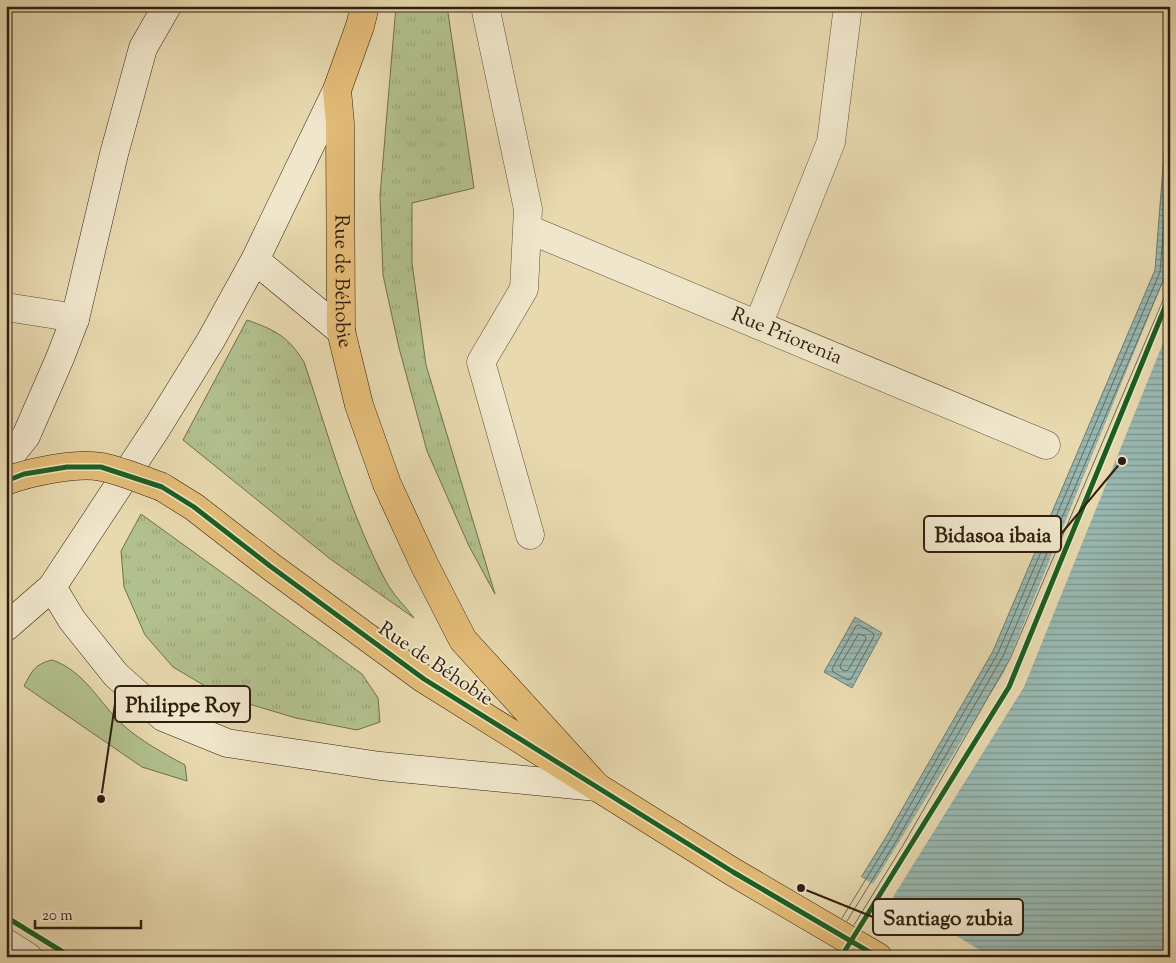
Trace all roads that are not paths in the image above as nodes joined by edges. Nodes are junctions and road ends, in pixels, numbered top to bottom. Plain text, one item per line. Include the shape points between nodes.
1 (167, 6) edge
2 (485, 6) edge
3 (848, 6) edge
4 (361, 13) edge
5 (337, 90) junction
6 (528, 229) junction
7 (255, 260) junction
8 (6, 307) edge
9 (74, 319) junction
10 (758, 325) junction
11 (341, 332) junction
12 (1046, 445) dead end
13 (6, 461) edge
14 (6, 481) edge
15 (530, 535) dead end
16 (52, 587) junction
17 (6, 626) edge
18 (597, 787) junction
19 (6, 943) edge
20 (28, 957) edge
21 (878, 957) edge

1 - 9 main road via 143,48
2 - 6 main road via 528,210
3 - 10 main road via 831,142
4 - 5 main road, Rue de Béhobie
5 - 7 main road, Rue de Béhobie
5 - 11 main road, Rue de Béhobie
6 - 10 main road, Rue Priorenia
6 - 15 main road via 524,289 481,362
7 - 11 main road
7 - 16 main road, Rue de Béhobie via 163,418
8 - 9 main road
9 - 13 main road via 26,436
10 - 12 main road, Rue Priorenia
11 - 18 main road, Rue de Béhobie via 359,405 387,484 463,640
14 - 18 main road, Rue de Béhobie, bridge via 24,474 67,467 101,467 162,486 424,679
16 - 17 main road, Rue de Béhobie
16 - 18 main road, Rue de Béhobie via 72,620 116,675 163,717 227,743 380,766
18 - 21 main road, Rue de Béhobie
19 - 20 main road

